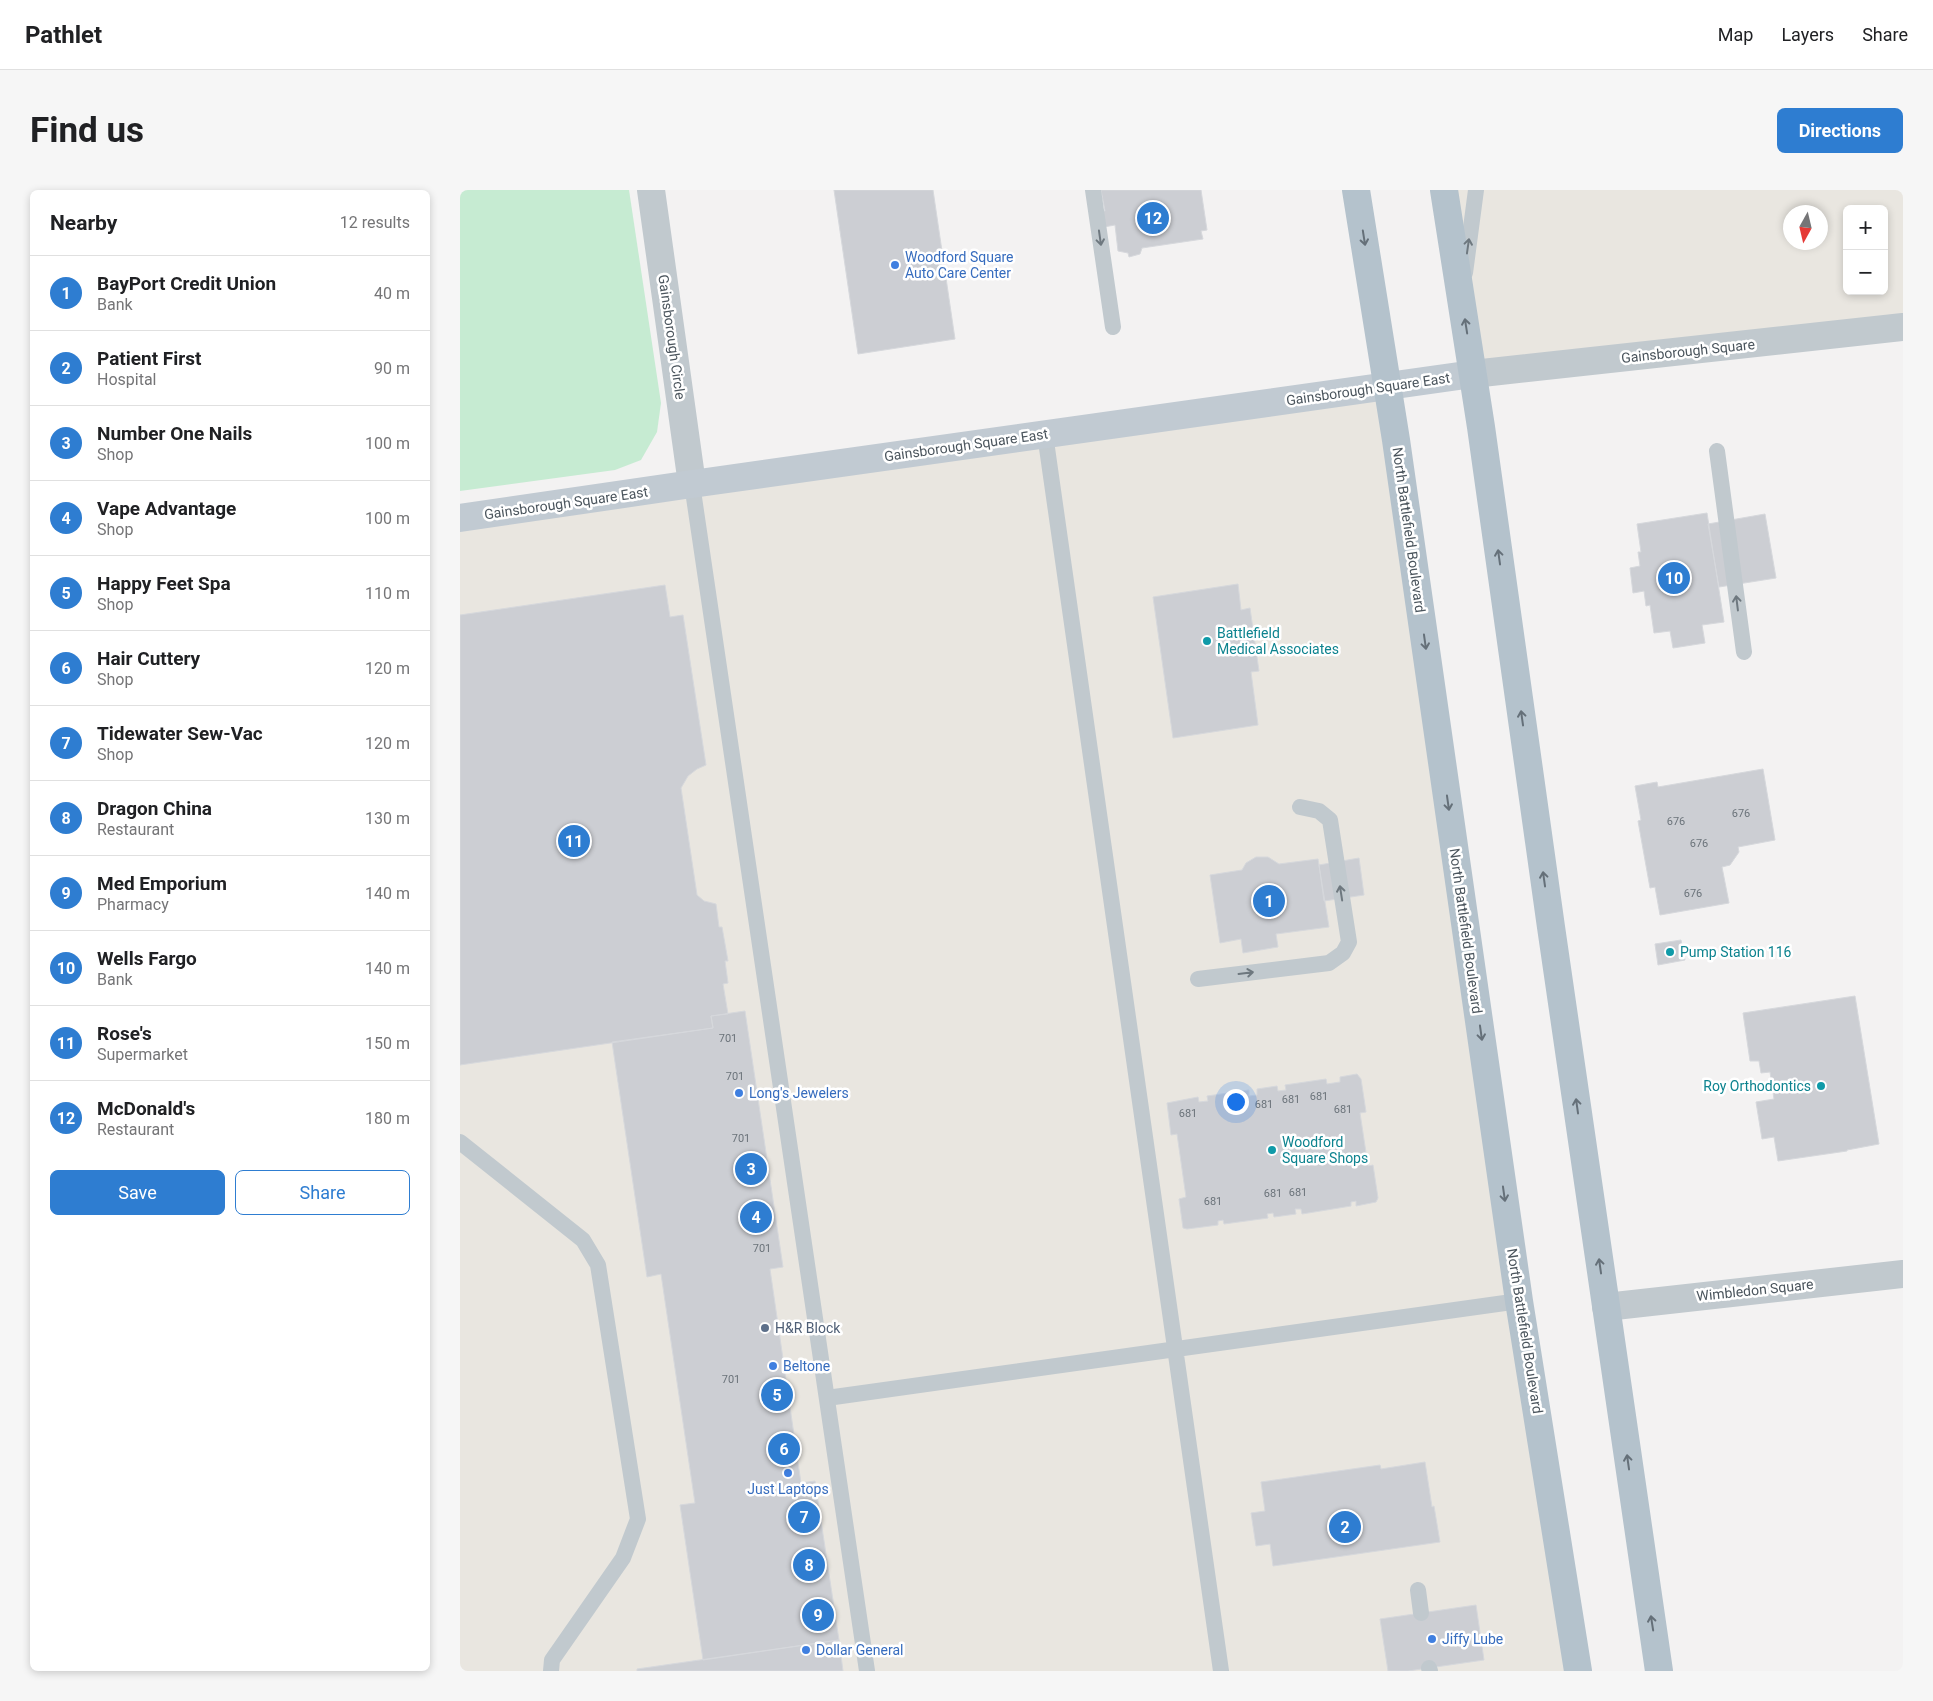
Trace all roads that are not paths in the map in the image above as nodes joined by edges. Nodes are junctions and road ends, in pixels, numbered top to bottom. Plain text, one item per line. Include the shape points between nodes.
1 (651, 190) edge
2 (1093, 190) edge
3 (1356, 190) edge
4 (1444, 190) edge
5 (1476, 190) edge
6 (1462, 295) junction
7 (1113, 327) dead end
8 (1903, 327) edge
9 (1473, 374) junction
10 (1388, 386) junction
11 (1045, 434) junction
12 (1717, 451) dead end
13 (692, 484) junction
14 (460, 518) edge
15 (1744, 652) dead end
16 (1300, 807) dead end
17 (1198, 979) dead end
18 (460, 1142) edge
19 (1903, 1274) edge
20 (1519, 1301) junction
21 (1606, 1307) junction
22 (1175, 1349) junction
23 (827, 1398) junction
24 (1418, 1590) dead end
25 (1421, 1613) dead end
26 (551, 1671) edge
27 (868, 1671) edge
28 (1221, 1671) edge
29 (1578, 1671) edge
30 (1659, 1671) edge

1 - 13 street, Gainsborough Circle
2 -> 7 lane
3 -> 10 main road, North Battlefield Boulevard
4 - 6 main road
6 -> 5 lane
9 -> 6 main road
8 - 9 street, Gainsborough Square
9 - 10 street, Gainsborough Square East
21 -> 9 main road
10 - 11 street, Gainsborough Square East
10 -> 20 main road, North Battlefield Boulevard
11 - 13 street, Gainsborough Square East
11 - 22 lane
15 -> 12 lane
13 - 14 street, Gainsborough Square East
13 - 23 lane
17 -> 16 lane via 1329,963 1343,953 1349,942 1330,820 1319,810
18 - 26 lane via 583,1240 598,1265 638,1519 623,1558 552,1660
19 - 21 street, Wimbledon Square
20 - 22 lane
20 - 29 main road, North Battlefield Boulevard
30 -> 21 main road
22 - 23 lane
22 - 28 lane
23 - 27 lane
24 - 25 lane

